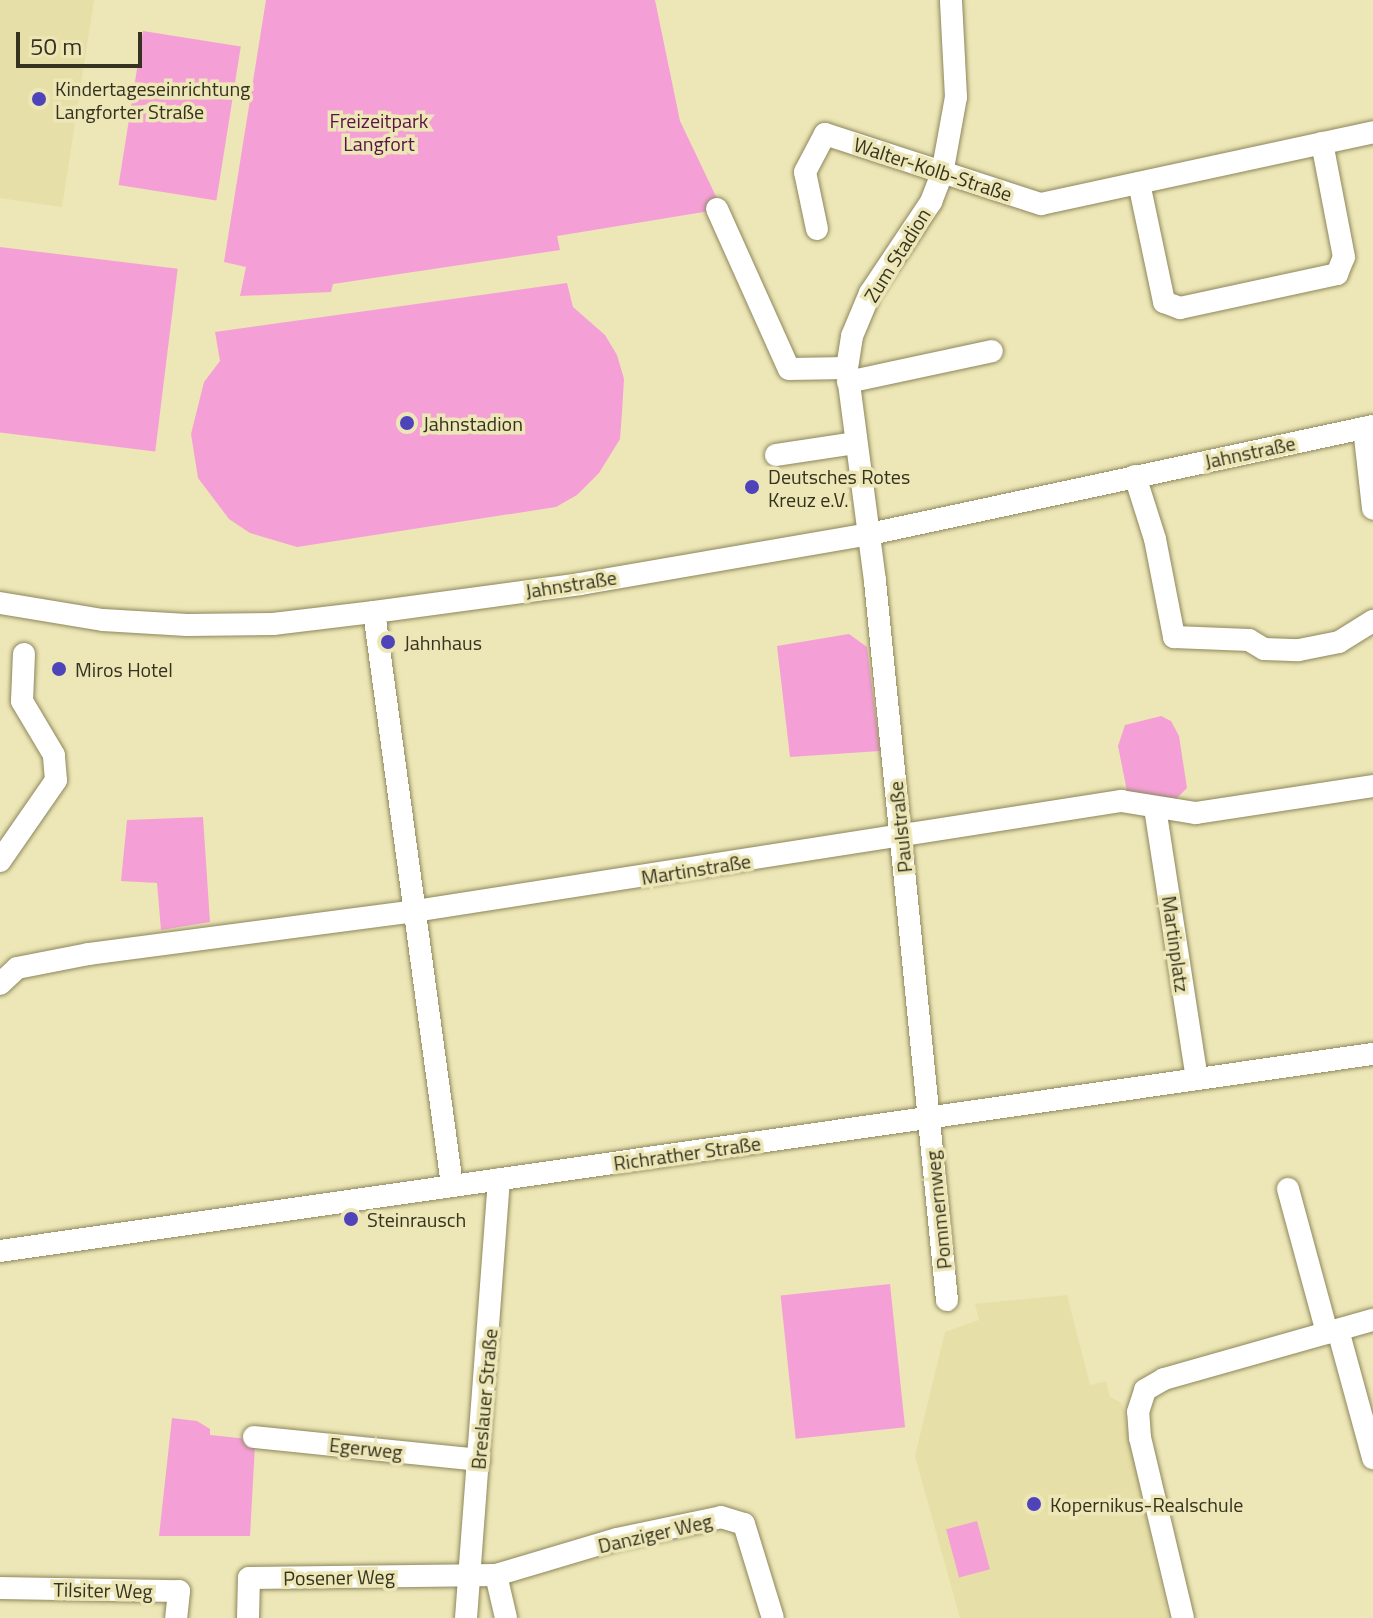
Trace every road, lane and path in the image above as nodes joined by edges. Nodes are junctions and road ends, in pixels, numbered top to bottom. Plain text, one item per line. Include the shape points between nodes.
1 (951, 0) edge
2 (1373, 132) edge
3 (1322, 143) junction
4 (942, 174) junction
5 (1139, 183) junction
6 (717, 209) dead end
7 (817, 229) dead end
8 (992, 351) dead end
9 (847, 375) junction
10 (1368, 427) edge
11 (855, 443) junction
12 (776, 455) dead end
13 (1135, 476) junction
14 (1373, 508) edge
15 (870, 534) junction
16 (0, 603) edge
17 (374, 612) junction
18 (1373, 621) edge
19 (24, 654) dead end
20 (1373, 786) edge
21 (1155, 808) junction
22 (902, 838) junction
23 (0, 861) edge
24 (415, 911) junction
25 (9, 966) edge
26 (0, 984) edge
27 (1373, 1054) edge
28 (1197, 1079) junction
29 (929, 1120) junction
30 (499, 1179) junction
31 (452, 1185) junction
32 (1288, 1189) dead end
33 (0, 1251) edge
34 (947, 1300) dead end
35 (1373, 1320) edge
36 (1332, 1332) junction
37 (254, 1437) dead end
38 (1373, 1458) edge
39 (479, 1460) junction
40 (496, 1575) junction
41 (469, 1576) junction
42 (0, 1588) edge
43 (176, 1618) edge
44 (248, 1618) edge
45 (466, 1618) edge
46 (506, 1618) edge
47 (773, 1618) edge
48 (1183, 1618) edge

1 - 4 street, Zum Stadion via 956,97
2 - 3 street, Walter-Kolb-Straße
3 - 5 street, Walter-Kolb-Straße
3 - 5 street via 1344,257 1337,274 1180,308 1164,302
4 - 5 street, Walter-Kolb-Straße via 1041,204
4 - 7 street, Walter-Kolb-Straße via 825,134 805,172
4 - 9 street, Zum Stadion via 931,202 870,293 852,336
6 - 9 street via 789,369
8 - 9 street
9 - 11 street, Zum Stadion
10 - 13 street, Jahnstraße
10 - 14 street, Jahnstraße
11 - 12 street
11 - 15 street, Zum Stadion
13 - 15 street, Jahnstraße
13 - 18 street via 1155,539 1174,637 1249,640 1264,649 1299,650 1339,642
15 - 17 street, Jahnstraße via 580,584
15 - 22 street, Paulstraße
16 - 17 street, Jahnstraße via 103,620 187,625 273,624
17 - 24 street
19 - 23 street via 22,701 54,755 56,780
20 - 21 street, Martinstraße via 1196,813
21 - 22 street, Martinstraße via 1121,801
21 - 28 street, Martinplatz
22 - 24 street, Martinstraße
22 - 29 street, Paulstraße
24 - 25 street, Martinstraße
24 - 31 street
25 - 26 street, Martinstraße
27 - 28 street, Richrather Straße
28 - 29 street, Richrather Straße
29 - 30 street, Richrather Straße
29 - 34 street, Pommernweg
30 - 31 street, Richrather Straße
30 - 39 street, Breslauer Straße
31 - 33 street, Richrather Straße
32 - 36 street
35 - 36 street
36 - 38 street
36 - 48 street via 1164,1379 1145,1390 1138,1412 1140,1438
37 - 39 street, Egerweg
39 - 41 street, Breslauer Straße
40 - 41 street, Danziger Weg
40 - 46 street
40 - 47 street, Danziger Weg via 617,1539 732,1519 744,1524 754,1545
41 - 44 street, Posener Weg via 249,1578
41 - 45 street, Breslauer Straße
42 - 43 street, Tilsiter Weg via 179,1591

